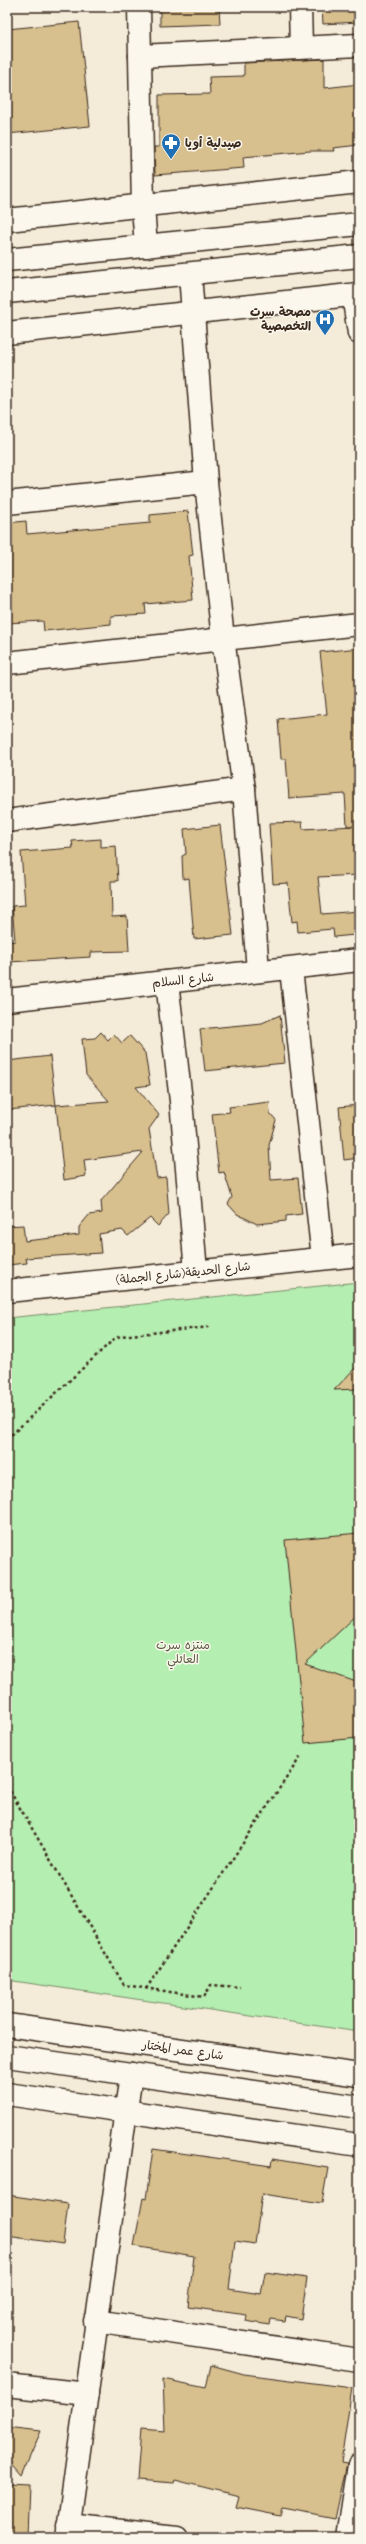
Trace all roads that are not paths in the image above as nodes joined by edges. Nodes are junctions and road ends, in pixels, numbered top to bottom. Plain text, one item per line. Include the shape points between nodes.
1 (139, 7) edge
2 (300, 7) edge
3 (359, 45) edge
4 (301, 47) junction
5 (140, 56) junction
6 (359, 182) edge
7 (143, 207) junction
8 (7, 220) edge
9 (359, 224) edge
10 (146, 246) junction
11 (359, 256) edge
12 (7, 260) edge
13 (190, 274) junction
14 (7, 292) edge
15 (356, 294) edge
16 (193, 312) junction
17 (359, 333) edge
18 (7, 334) edge
19 (206, 482) junction
20 (7, 503) edge
21 (359, 624) edge
22 (223, 639) junction
23 (7, 663) edge
24 (244, 789) junction
25 (7, 821) edge
26 (359, 960) edge
27 (291, 969) junction
28 (258, 971) junction
29 (167, 982) junction
30 (7, 1000) edge
31 (359, 1255) edge
32 (323, 1258) junction
33 (196, 1271) junction
34 (7, 1291) edge
35 (7, 2025) edge
36 (7, 2056) edge
37 (131, 2074) junction
38 (359, 2075) edge
39 (7, 2094) edge
40 (359, 2107) edge
41 (126, 2112) junction
42 (359, 2145) edge
43 (95, 2322) junction
44 (359, 2360) edge
45 (7, 2385) edge
46 (86, 2394) junction
47 (359, 2464) edge
48 (67, 2531) edge
49 (176, 2537) edge
50 (348, 2537) edge

1 - 5 main road
2 - 4 main road
3 - 4 main road
4 - 5 main road
5 - 7 main road
6 - 7 main road
7 - 8 main road
7 - 10 main road
9 - 10 main road
10 - 12 main road
11 - 13 main road
13 - 14 main road
13 - 16 main road
15 - 16 main road
15 - 17 main road
16 - 18 main road
16 - 19 main road
19 - 20 main road
19 - 22 main road
21 - 22 main road
22 - 23 main road
22 - 24 main road
24 - 25 main road
24 - 28 main road
26 - 27 main road, شارع السلام
27 - 28 main road, شارع السلام
27 - 32 main road
28 - 29 main road, شارع السلام
29 - 30 main road, شارع السلام
29 - 33 main road via 181,1101
31 - 32 main road, شارع الحديقة(شارع الجملة)
32 - 33 main road, شارع الحديقة(شارع الجملة)
33 - 34 main road, شارع الحديقة(شارع الجملة)
35 - 38 main road, شارع عمر المختار
36 - 37 main road
37 - 40 main road
37 - 41 main road
39 - 41 main road
41 - 42 main road
41 - 43 main road
43 - 44 main road
43 - 46 main road
45 - 46 main road
46 - 48 main road
47 - 50 main road
48 - 49 main road

